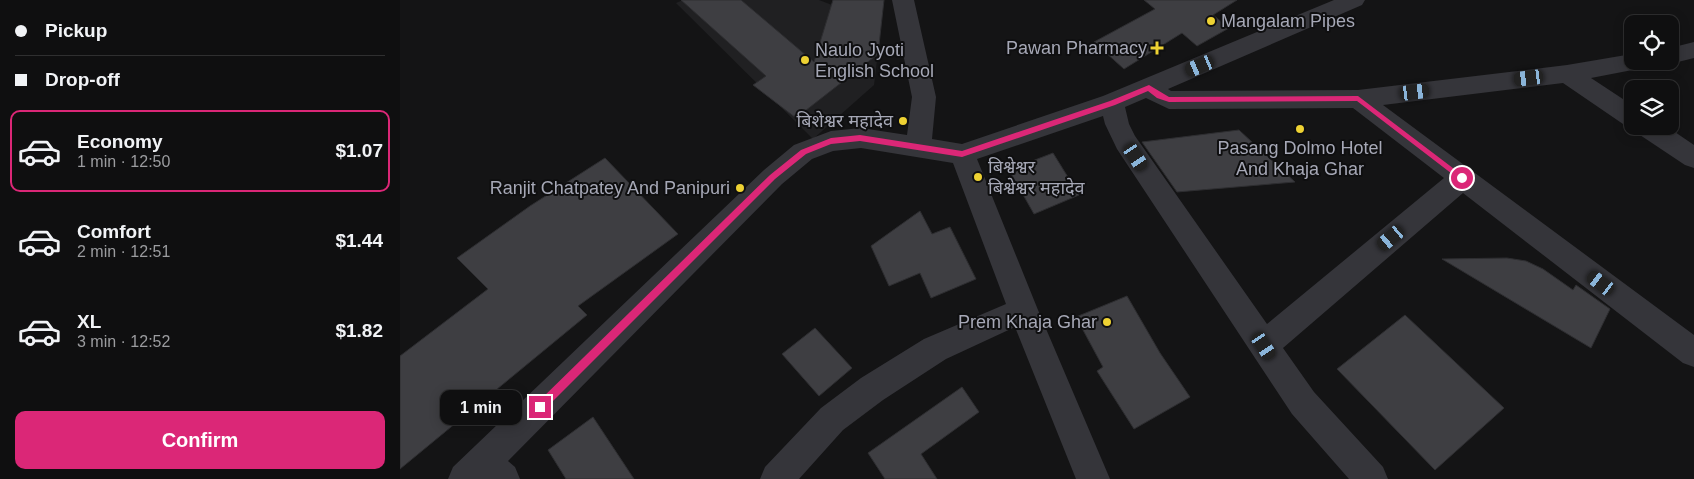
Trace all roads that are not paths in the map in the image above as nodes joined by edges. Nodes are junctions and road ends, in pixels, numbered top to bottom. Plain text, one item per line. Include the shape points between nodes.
1 (903, 0) edge
2 (1354, 0) edge
3 (1694, 50) edge
4 (1679, 54) edge
5 (1624, 64) edge
6 (1567, 74) junction
7 (1149, 88) junction
8 (1358, 99) junction
9 (1112, 103) junction
10 (1624, 112) edge
11 (1660, 135) edge
12 (918, 148) junction
13 (962, 154) junction
14 (1694, 158) edge
15 (1462, 178) junction
16 (1022, 310) junction
17 (1264, 346) junction
18 (1694, 353) edge
19 (484, 473) edge
20 (777, 479) edge
21 (1093, 479) edge
22 (1371, 479) edge

1 - 12 street via 924,97
2 - 7 street
3 - 4 street
5 - 6 street
6 - 8 street
6 - 10 street
7 - 8 street via 1169,100
7 - 9 street
8 - 15 street
9 - 13 street
9 - 17 street via 1126,142
11 - 14 street
12 - 13 street
12 - 19 street via 860,138 831,141 803,152 773,177
13 - 16 street
15 - 17 street
15 - 18 street
16 - 20 street via 935,349 872,389 832,419
16 - 21 street
17 - 22 street via 1303,403

